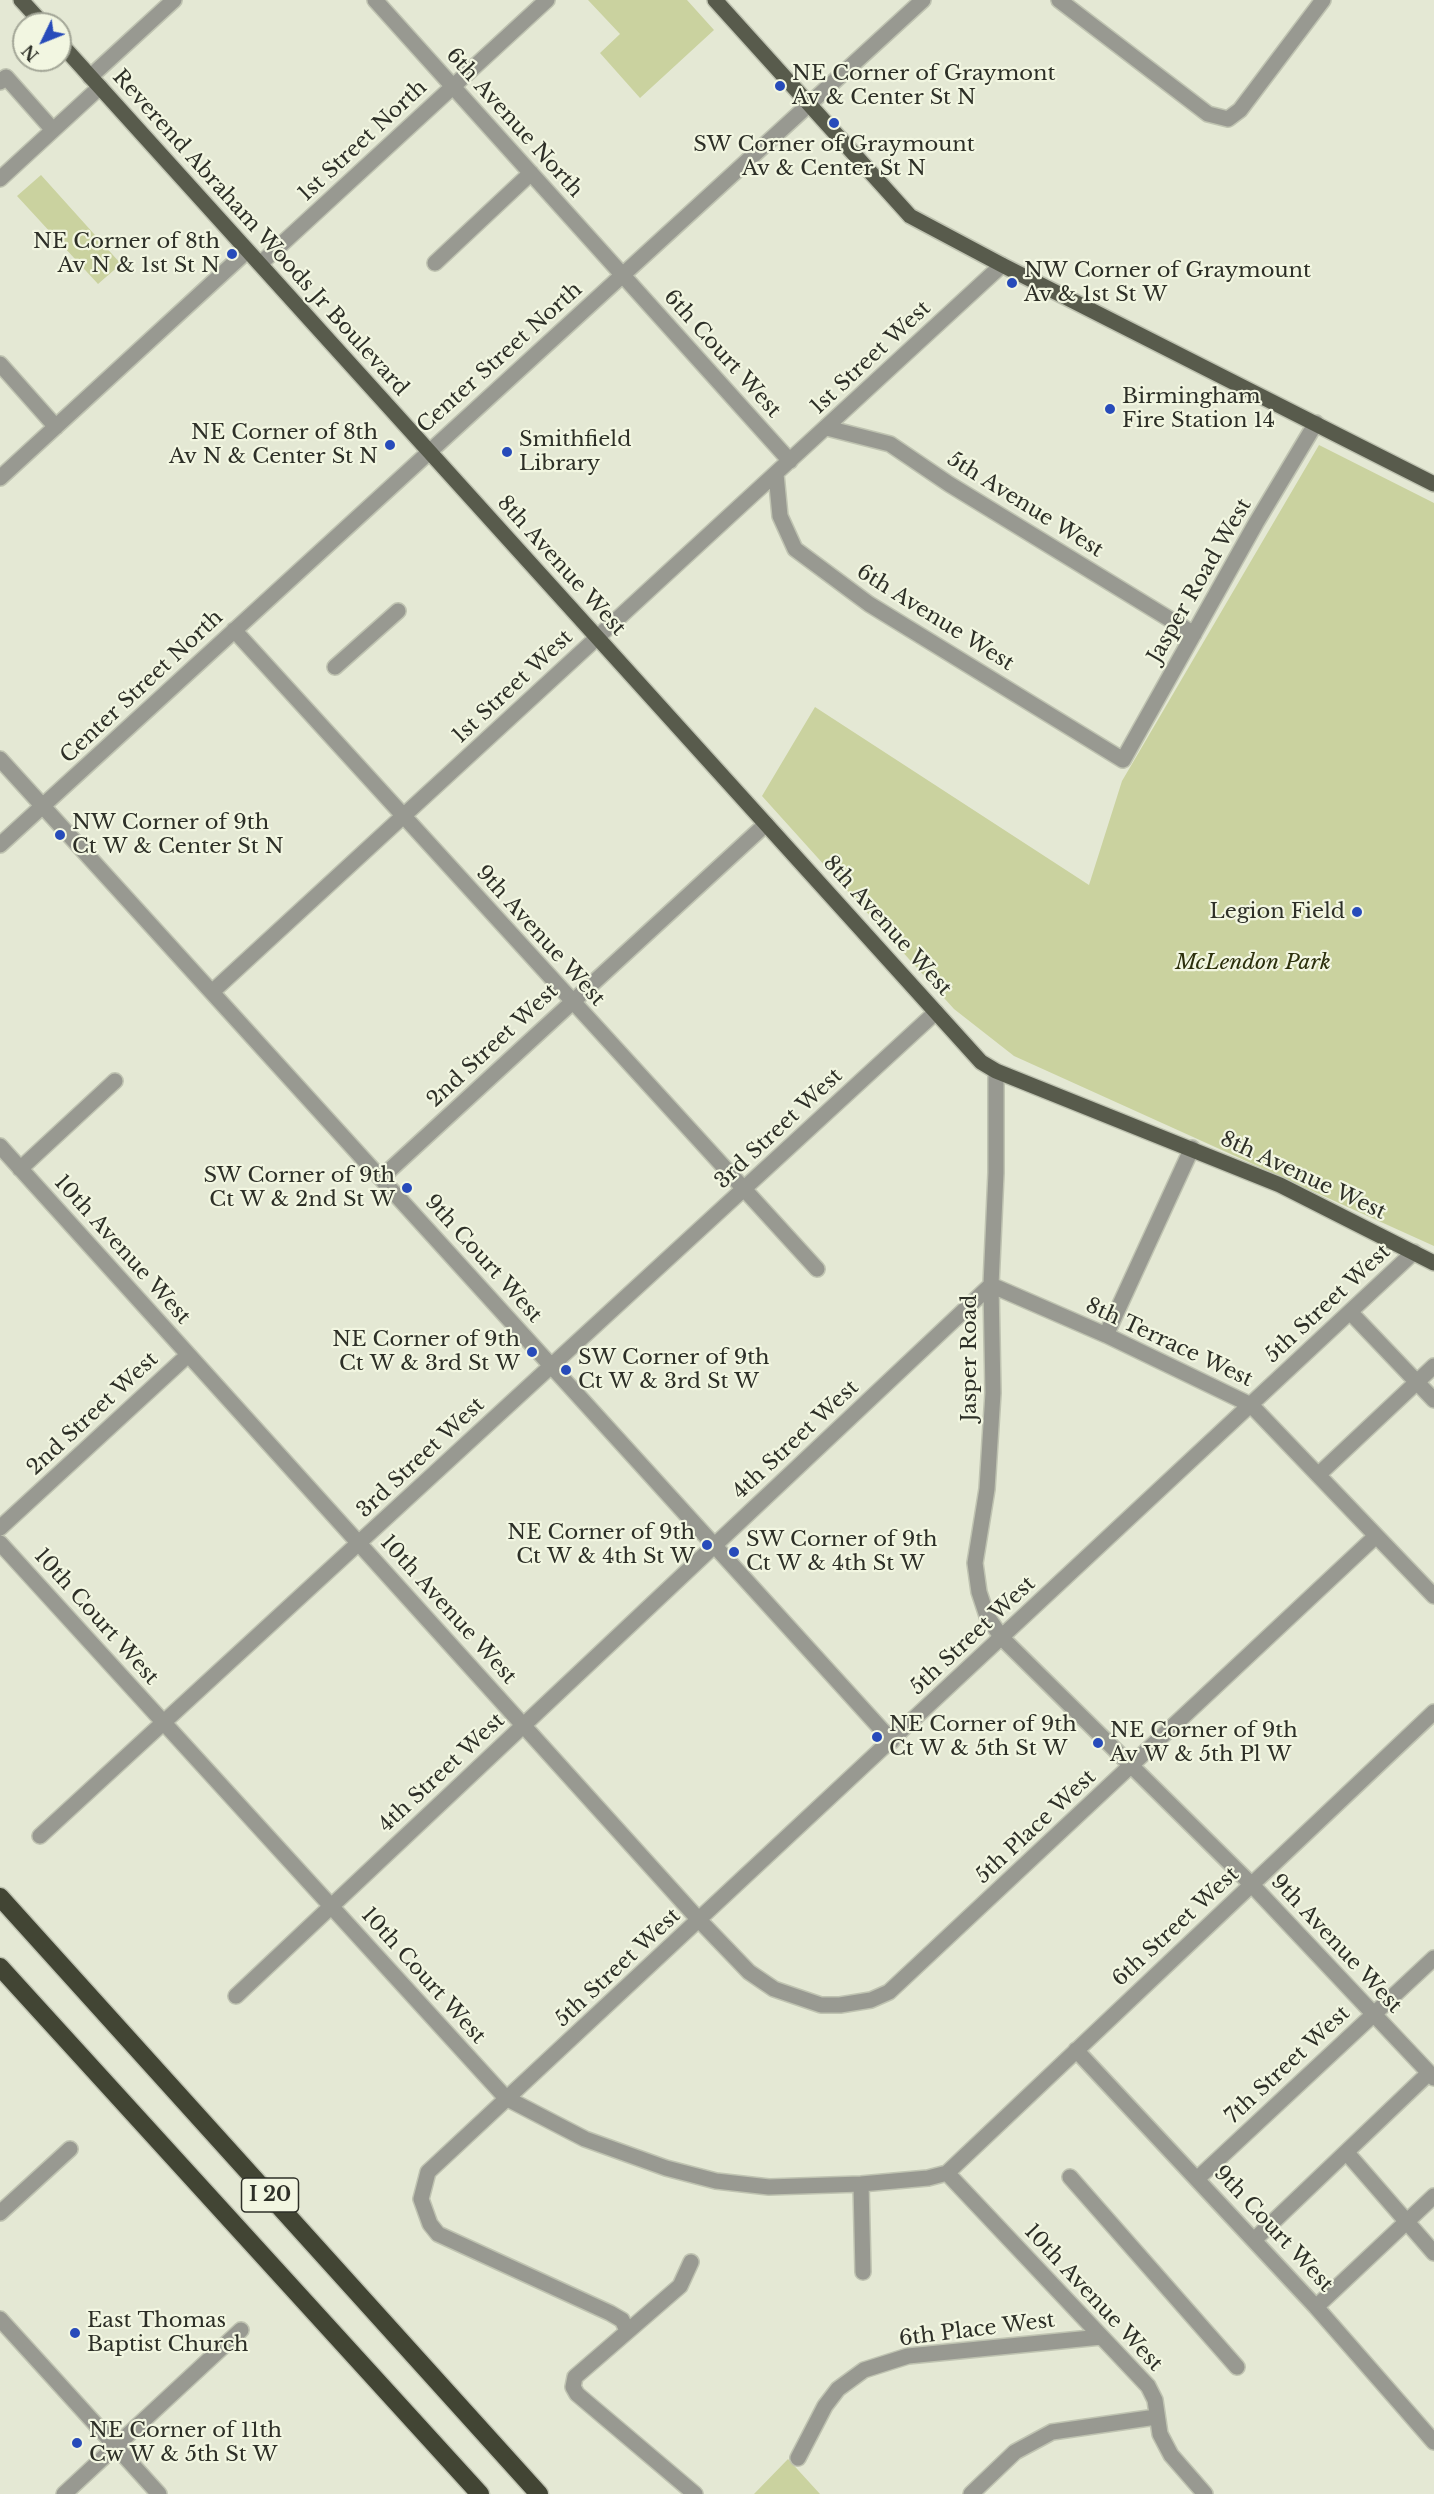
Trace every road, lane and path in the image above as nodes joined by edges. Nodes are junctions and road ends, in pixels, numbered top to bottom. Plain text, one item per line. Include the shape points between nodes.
1 (21, 0) edge
2 (174, 0) edge
3 (375, 0) edge
4 (548, 0) edge
5 (715, 0) edge
6 (923, 0) edge
7 (1059, 0) edge
8 (1323, 0) edge
9 (32, 12) edge
10 (72, 56) edge
11 (0, 82) edge
12 (95, 82) junction
13 (453, 87) junction
14 (808, 104) junction
15 (53, 130) junction
16 (531, 173) junction
17 (0, 179) edge
18 (248, 251) junction
19 (435, 263) dead end
20 (260, 264) junction
21 (1002, 265) junction
22 (622, 275) junction
23 (0, 364) edge
24 (1316, 423) junction
25 (56, 427) junction
26 (827, 428) junction
27 (429, 451) junction
28 (790, 461) junction
29 (776, 474) junction
30 (0, 478) edge
31 (1434, 484) edge
32 (398, 611) dead end
33 (234, 630) junction
34 (1194, 634) junction
35 (597, 638) junction
36 (335, 667) dead end
37 (0, 759) edge
38 (1123, 760) joint
39 (43, 806) junction
40 (403, 816) junction
41 (766, 824) junction
42 (0, 845) edge
43 (212, 992) junction
44 (572, 1002) junction
45 (936, 1012) junction
46 (996, 1071) junction
47 (116, 1081) dead end
48 (0, 1146) edge
49 (1192, 1149) junction
50 (20, 1169) junction
51 (381, 1178) junction
52 (744, 1189) junction
53 (1414, 1252) junction
54 (1434, 1263) edge
55 (817, 1269) dead end
56 (991, 1285) junction
57 (1350, 1312) junction
58 (1106, 1335) junction
59 (188, 1355) junction
60 (551, 1366) junction
61 (1434, 1366) edge
62 (1417, 1382) junction
63 (1434, 1400) edge
64 (1251, 1405) junction
65 (1318, 1475) junction
66 (0, 1528) edge
67 (1376, 1536) junction
68 (0, 1543) edge
69 (359, 1543) junction
70 (714, 1546) junction
71 (1434, 1596) edge
72 (1002, 1638) junction
73 (1434, 1712) edge
74 (164, 1723) junction
75 (524, 1725) junction
76 (892, 1741) junction
77 (1132, 1765) junction
78 (40, 1836) dead end
79 (1252, 1885) junction
80 (0, 1897) edge
81 (332, 1906) junction
82 (700, 1921) junction
83 (1434, 1958) edge
84 (0, 1967) edge
85 (774, 1989) joint
86 (237, 1996) dead end
87 (1374, 2014) junction
88 (1077, 2050) junction
89 (1432, 2075) edge
90 (506, 2098) junction
91 (70, 2149) dead end
92 (1347, 2153) junction
93 (947, 2172) junction
94 (1070, 2176) dead end
95 (1197, 2179) junction
96 (861, 2184) junction
97 (1434, 2196) edge
98 (0, 2213) edge
99 (1407, 2222) junction
100 (1254, 2240) junction
101 (1434, 2253) edge
102 (691, 2262) dead end
103 (863, 2271) dead end
104 (1316, 2307) junction
105 (0, 2319) edge
106 (241, 2330) dead end
107 (627, 2330) junction
108 (1101, 2337) junction
109 (1237, 2367) dead end
110 (405, 2412) junction
111 (1156, 2417) junction
112 (1431, 2431) edge
113 (116, 2446) junction
114 (798, 2458) dead end
115 (538, 2491) edge
116 (64, 2494) edge
117 (159, 2494) edge
118 (465, 2494) edge
119 (480, 2494) edge
120 (696, 2494) edge
121 (971, 2494) edge
122 (1205, 2494) edge

1 - 9 main road
2 - 12 street
3 - 13 street, 6th Avenue North
4 - 13 street, 1st Street North
5 - 14 main road
6 - 14 street, Center Street North
7 - 8 street via 1208,114 1228,119 1240,110
10 - 12 main road, Reverend Abraham Woods Jr Boulevard
11 - 15 street via 6,77
12 - 15 street
12 - 18 main road, Reverend Abraham Woods Jr Boulevard
13 - 16 street, 6th Avenue North
13 - 20 street, 1st Street North
14 - 21 main road via 910,216
14 - 22 street, Center Street North
15 - 17 street
16 - 19 street
16 - 22 street, 6th Avenue North
18 - 20 main road, Reverend Abraham Woods Jr Boulevard
18 - 25 street
20 - 27 main road, Reverend Abraham Woods Jr Boulevard
21 - 24 main road
21 - 26 street, 1st Street West
22 - 27 street, Center Street North
22 - 28 street, 6th Court West
23 - 25 street
24 - 31 main road
24 - 34 street, Jasper Road West
25 - 30 street
26 - 28 street, 1st Street West
26 - 34 street, 5th Avenue West via 890,444
27 - 33 street, Center Street North
27 - 35 main road, 8th Avenue West
28 - 29 street, 1st Street West
29 - 35 street, 1st Street West
29 - 38 street, 6th Avenue West via 780,516 795,549 869,604
32 - 36 street
33 - 39 street, Center Street North
33 - 40 street, 9th Avenue West
34 - 38 street, Jasper Road West
35 - 40 street, 1st Street West
35 - 41 main road, 8th Avenue West
37 - 39 street, 9th Court West
39 - 42 street, Center Street North
39 - 43 street, 9th Court West
40 - 43 street, 1st Street West
40 - 44 street, 9th Avenue West
41 - 44 street, 2nd Street West
41 - 45 main road, 8th Avenue West
43 - 51 street, 9th Court West
44 - 51 street, 2nd Street West
44 - 52 street, 9th Avenue West
45 - 46 main road, 8th Avenue West via 981,1062
45 - 52 street, 3rd Street West
46 - 49 main road, 8th Avenue West
46 - 56 street, Jasper Road
47 - 50 street
48 - 50 street, 10th Avenue West
49 - 53 main road, 8th Avenue West via 1280,1185
49 - 58 street
50 - 59 street, 10th Avenue West
51 - 60 street, 9th Court West
52 - 55 street, 9th Avenue West
52 - 60 street, 3rd Street West
53 - 54 main road, 8th Avenue West
53 - 57 street, 5th Street West
56 - 58 street, 8th Terrace West
56 - 70 street, 4th Street West
56 - 72 street, Jasper Road via 993,1393 987,1489 975,1563 987,1616
57 - 62 street
57 - 64 street, 5th Street West
58 - 64 street, 8th Terrace West
59 - 66 street, 2nd Street West
59 - 69 street, 10th Avenue West
60 - 69 street, 3rd Street West
60 - 70 street, 9th Court West
61 - 62 street
62 - 63 street
62 - 65 street
64 - 65 street, 8th Terrace West
64 - 72 street, 5th Street West
65 - 67 street, 8th Terrace West
67 - 71 street, 8th Terrace West
67 - 77 street, 5th Place West
68 - 74 street, 10th Court West
69 - 74 street, 3rd Street West
69 - 75 street, 10th Avenue West
70 - 75 street, 4th Street West
70 - 76 street, 9th Court West
72 - 76 street, 5th Street West
72 - 77 street, 9th Avenue West
73 - 79 street, 6th Street West
74 - 78 street, 3rd Street West
74 - 81 street, 10th Court West
75 - 81 street, 4th Street West
75 - 82 street, 10th Avenue West
76 - 82 street, 5th Street West
77 - 79 street, 9th Avenue West
77 - 85 street, 5th Place West via 889,1992 871,2000 821,2005
79 - 87 street, 9th Avenue West
79 - 88 street, 6th Street West
80 - 115 highway, I 20
81 - 86 street, 4th Street West
81 - 90 street, 10th Court West
82 - 85 street, 10th Avenue West via 749,1972
82 - 90 street, 5th Street West
83 - 87 street, 7th Street West
84 - 110 highway, I 20
87 - 89 street, 9th Avenue West
87 - 95 street, 7th Street West
88 - 93 street, 6th Street West
88 - 95 street, 9th Court West
89 - 92 street
90 - 96 street, 10th Court West via 585,2139 716,2181 769,2187
90 - 107 street, 5th Street West via 428,2172 421,2199 430,2224 438,2234 610,2313 622,2320
91 - 98 street
92 - 99 street
92 - 100 street
93 - 96 street, 10th Court West via 928,2178
93 - 108 street, 10th Avenue West
94 - 109 street
95 - 100 street, 9th Court West
96 - 103 street
97 - 99 street
99 - 101 street
99 - 104 street
100 - 104 street, 9th Court West
102 - 107 street via 680,2286
104 - 112 street, 9th Court West
105 - 113 street
106 - 113 street
107 - 120 street via 575,2377 573,2387
108 - 111 street, 10th Avenue West via 1148,2386 1155,2400
108 - 114 street, 6th Place West via 908,2356 864,2370 838,2389 825,2406
110 - 118 highway
110 - 119 highway, I 20
111 - 121 street via 1052,2432 1015,2452
111 - 122 street, 10th Avenue West via 1171,2455
113 - 116 street
113 - 117 street

